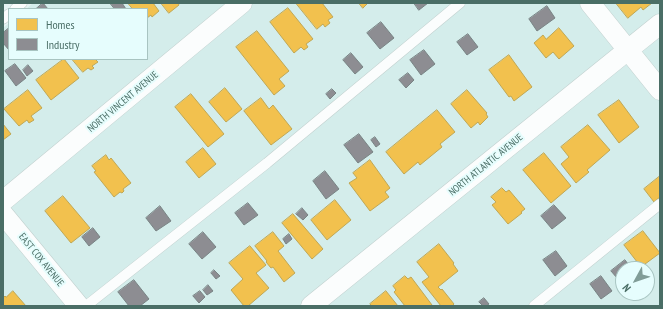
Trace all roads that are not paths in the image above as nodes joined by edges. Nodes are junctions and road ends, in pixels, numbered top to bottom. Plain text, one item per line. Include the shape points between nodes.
1 (242, 3) edge
2 (460, 3) edge
3 (590, 3) edge
4 (660, 24) edge
5 (628, 50) junction
6 (660, 90) edge
7 (3, 201) edge
8 (660, 204) edge
9 (3, 214) edge
10 (79, 306) edge
11 (86, 306) edge
12 (311, 306) edge
13 (534, 306) edge

1 - 7 street, NORTH VINCENT AVENUE
2 - 11 lane via 267,163
3 - 5 street
4 - 5 street, NORTH ATLANTIC AVENUE
5 - 6 street
5 - 12 street, NORTH ATLANTIC AVENUE
8 - 13 lane
9 - 10 street, EAST COX AVENUE

